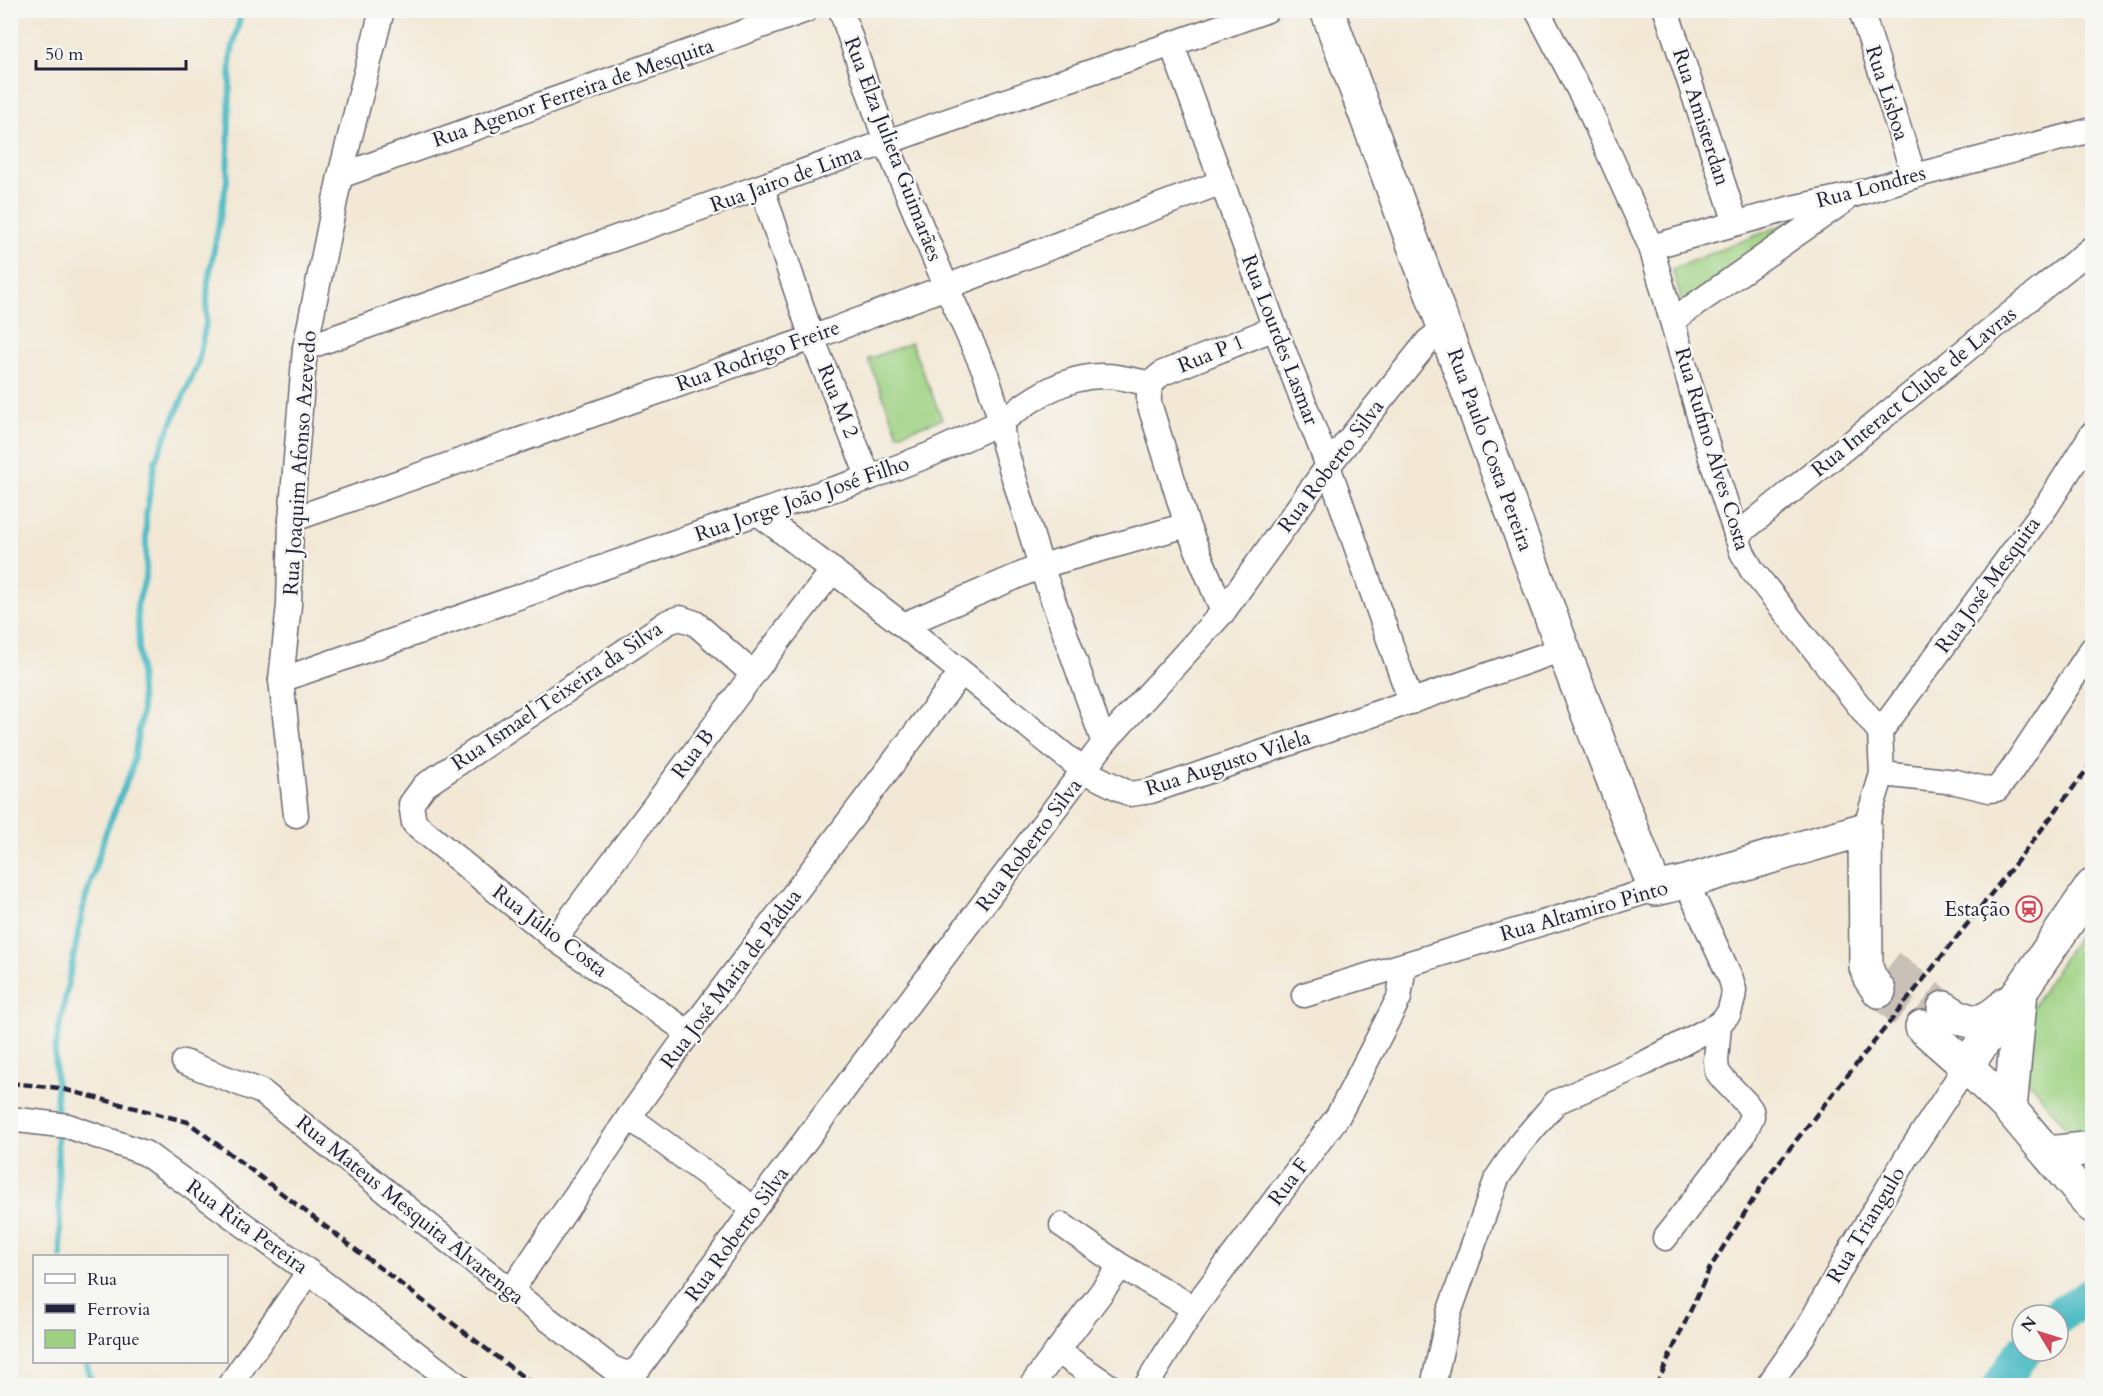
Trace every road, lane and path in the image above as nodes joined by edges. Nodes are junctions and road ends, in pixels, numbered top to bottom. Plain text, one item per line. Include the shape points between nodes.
1 (382, 10) edge
2 (806, 10) edge
3 (841, 10) edge
4 (1267, 10) edge
5 (1328, 10) edge
6 (1537, 10) edge
7 (1666, 10) edge
8 (1861, 10) edge
9 (1172, 45) junction
10 (2092, 130) edge
11 (886, 142) junction
12 (340, 176) junction
13 (1914, 176) junction
14 (1222, 182) junction
15 (762, 188) junction
16 (1853, 195) junction
17 (1736, 223) junction
18 (1651, 247) junction
19 (2092, 248) edge
20 (946, 286) junction
21 (1673, 320) junction
22 (1275, 328) junction
23 (1445, 328) junction
24 (812, 338) junction
25 (305, 348) junction
26 (1151, 384) junction
27 (1001, 422) junction
28 (2092, 434) edge
29 (1328, 466) junction
30 (869, 478) junction
31 (758, 513) junction
32 (291, 519) junction
33 (1187, 525) junction
34 (1736, 536) junction
35 (1041, 566) junction
36 (833, 570) junction
37 (1223, 612) junction
38 (903, 625) junction
39 (1563, 649) junction
40 (2092, 649) edge
41 (961, 673) junction
42 (753, 674) junction
43 (281, 680) junction
44 (1411, 702) junction
45 (1880, 732) junction
46 (1104, 743) junction
47 (1084, 771) junction
48 (1882, 774) junction
49 (296, 815) dead end
50 (414, 824) joint
51 (1864, 829) junction
52 (1671, 885) junction
53 (2092, 886) edge
54 (555, 939) junction
55 (1404, 965) junction
56 (1878, 968) tunnel mouth
57 (2022, 989) junction
58 (1304, 995) dead end
59 (1719, 1024) junction
60 (689, 1033) junction
61 (184, 1062) dead end
62 (1965, 1066) junction
63 (2010, 1109) junction
64 (629, 1117) junction
65 (10, 1119) edge
66 (2092, 1148) edge
67 (2049, 1153) junction
68 (2092, 1200) edge
69 (754, 1209) junction
70 (1062, 1225) dead end
71 (1665, 1238) dead end
72 (1121, 1266) junction
73 (309, 1272) junction
74 (511, 1291) junction
75 (1194, 1308) junction
76 (1057, 1351) junction
77 (627, 1374) joint
78 (432, 1378) edge
79 (229, 1386) edge
80 (459, 1386) edge
81 (1031, 1386) edge
82 (1109, 1386) edge
83 (1146, 1386) edge
84 (1433, 1386) edge
85 (1768, 1386) edge

1 - 12 street, Rua Joaquim Afonso Azevedo
2 - 12 street, Rua Agenor Ferreira de Mesquita
3 - 11 street, Rua Elza Julieta Guimarães
4 - 9 street, Rua Jairo de Lima
5 - 23 street, Rua Paulo Costa Pereira
6 - 18 street, Rua Rufino Alves Costa via 1588,109
7 - 17 street, Rua Amisterdan
8 - 13 street, Rua Lisboa
9 - 11 street, Rua Jairo de Lima
9 - 14 street, Rua Lourdes Lasmar
10 - 13 street, Rua Londres
11 - 15 street, Rua Jairo de Lima
11 - 20 street, Rua Elza Julieta Guimarães
12 - 25 street, Rua Joaquim Afonso Azevedo
13 - 16 street, Rua Londres
14 - 20 street, Rua Rodrigo Freire
14 - 22 street, Rua Lourdes Lasmar
15 - 24 street, Rua M 2
15 - 25 street, Rua Jairo de Lima
16 - 17 street, Rua Londres
16 - 21 street
17 - 18 street, Rua Londres
18 - 21 street, Rua Rufino Alves Costa
19 - 34 street, Rua Interact Clube de Lavras
20 - 24 street, Rua Rodrigo Freire
20 - 27 street, Rua Elza Julieta Guimarães via 986,374
21 - 34 street, Rua Rufino Alves Costa
22 - 26 street, Rua P 1 via 1163,373
22 - 29 street, Rua Lourdes Lasmar
23 - 29 street, Rua Roberto Silva via 1428,341
23 - 39 street, Rua Paulo Costa Pereira
24 - 30 street, Rua M 2
24 - 32 street, Rua Rodrigo Freire
25 - 32 street, Rua Joaquim Afonso Azevedo
26 - 27 street, Rua Jorge João José Filho via 1106,376 1082,378 1029,400
26 - 33 street via 1149,403
27 - 30 street, Rua Jorge João José Filho
27 - 35 street via 1004,445
28 - 45 street, Rua José Mesquita via 2046,507
29 - 37 street, Rua Roberto Silva
29 - 44 street, Rua Lourdes Lasmar
30 - 31 street, Rua Jorge João José Filho
31 - 36 street, Rua Augusto Vilela
31 - 43 street, Rua Jorge João José Filho
32 - 43 street, Rua Joaquim Afonso Azevedo via 289,605
33 - 35 street
33 - 37 street
34 - 45 street, Rua Rufino Alves Costa via 1752,570
35 - 38 street
35 - 46 street
36 - 38 street, Rua Augusto Vilela
36 - 42 street, Rua B
37 - 46 street, Rua Roberto Silva
38 - 41 street, Rua Augusto Vilela
39 - 44 street, Rua Augusto Vilela
39 - 52 street, Rua Paulo Costa Pereira
40 - 48 street via 1997,789
41 - 47 street, Rua Augusto Vilela
41 - 60 street, Rua José Maria de Pádua
42 - 50 street, Rua Ismael Teixeira da Silva via 695,623 681,618 668,622 424,786 411,804
42 - 54 street, Rua B
43 - 49 street, Rua Joaquim Afonso Azevedo
44 - 47 street, Rua Augusto Vilela via 1151,791 1130,794
45 - 48 street
46 - 47 street, Rua Roberto Silva
47 - 69 street, Rua Roberto Silva
48 - 51 street
50 - 54 street, Rua Júlio Costa
51 - 52 street, Rua Altamiro Pinto
51 - 56 street
52 - 55 street, Rua Altamiro Pinto
52 - 59 street via 1734,990 1729,1012
53 - 57 street
54 - 60 street, Rua Júlio Costa
55 - 58 street, Rua Altamiro Pinto
55 - 75 street, Rua F via 1398,998 1338,1116
57 - 62 street
57 - 62 street via 1985,1020 1933,1018
57 - 63 street
59 - 71 street via 1718,1071 1746,1103 1752,1116 1743,1136
59 - 84 street via 1556,1102 1520,1144 1497,1178 1449,1313
60 - 64 street, Rua José Maria de Pádua
61 - 74 street, Rua Mateus Mesquita Alvarenga via 262,1092
62 - 63 street
62 - 85 street, Rua Triangulo via 1869,1219 1805,1333
63 - 67 street
64 - 69 street
64 - 74 street, Rua José Maria de Pádua
65 - 73 street, Rua Rita Pereira via 68,1126 145,1153
66 - 67 street
67 - 68 street
69 - 77 street, Rua Roberto Silva via 638,1368
70 - 72 street
72 - 75 street
72 - 76 street
73 - 78 street, Rua Rita Pereira
73 - 79 street
74 - 77 street, Rua Mateus Mesquita Alvarenga via 612,1368
75 - 83 street, Rua F
76 - 81 street
76 - 82 street
78 - 80 street, Rua Rita Pereira

